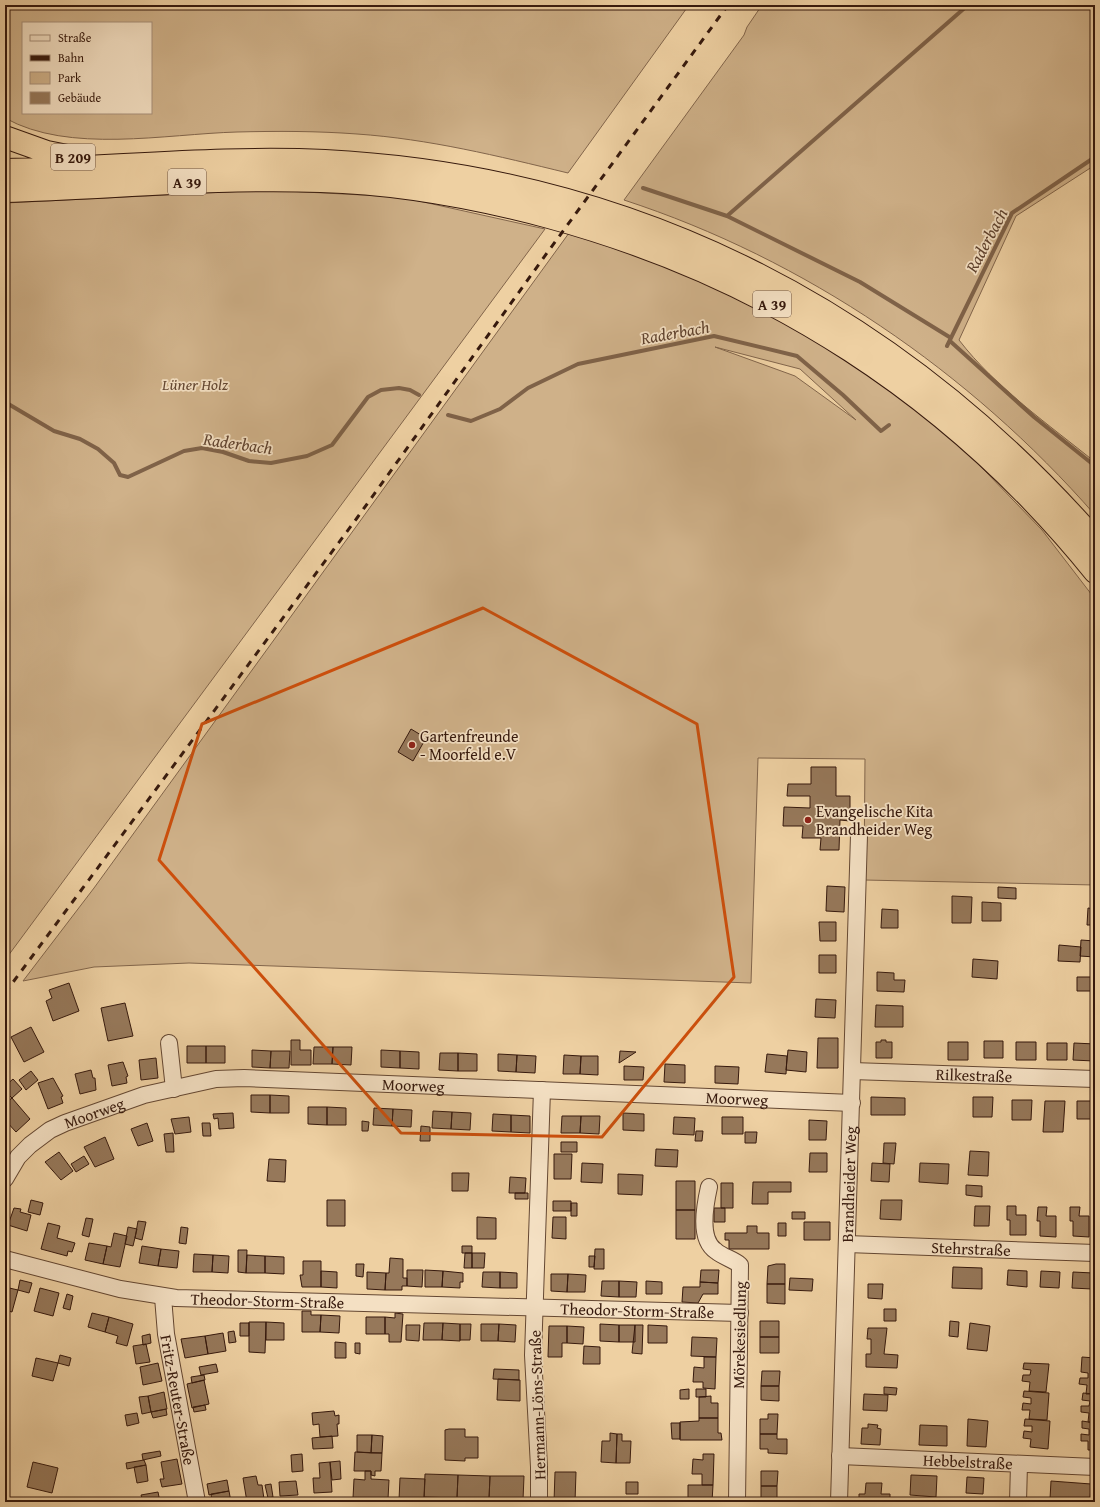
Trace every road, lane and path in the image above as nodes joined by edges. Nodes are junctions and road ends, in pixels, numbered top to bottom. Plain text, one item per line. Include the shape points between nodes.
1 (5, 136) edge
2 (137, 165) junction
3 (5, 170) edge
4 (5, 191) edge
5 (1095, 540) edge
6 (1095, 572) edge
7 (859, 836) dead end
8 (169, 1043) dead end
9 (852, 1071) junction
10 (1095, 1079) edge
11 (174, 1089) junction
12 (542, 1090) junction
13 (852, 1102) junction
14 (5, 1179) edge
15 (709, 1187) dead end
16 (847, 1244) junction
17 (1095, 1253) edge
18 (5, 1259) edge
19 (163, 1297) junction
20 (535, 1308) junction
21 (740, 1313) junction
22 (840, 1456) junction
23 (1019, 1464) junction
24 (1095, 1467) edge
25 (197, 1502) edge
26 (539, 1502) edge
27 (737, 1502) edge
28 (839, 1502) edge
29 (1018, 1502) edge

1 - 2 highway, B 209 via 47,152 88,160
2 - 3 highway, A 39
2 - 5 highway, A 39 via 282,160 400,167 508,185 602,211 671,235 775,283 887,351 950,398 999,441
4 - 6 highway, A 39 via 235,180 322,180 451,194 501,204 632,242 756,295 819,330 875,367 913,395 985,456 1039,507
7 - 9 street, Brandheider Weg
8 - 11 street
9 - 10 street, Rilkestraße
9 - 13 street, Brandheider Weg
11 - 12 street, Moorweg via 216,1079 244,1078
11 - 14 street, Moorweg via 132,1098 50,1130 25,1150
12 - 13 street, Moorweg
12 - 20 street
13 - 16 street, Brandheider Weg
15 - 21 street, Mörekesiedlung via 706,1201 707,1240 715,1251 740,1265
16 - 17 street, Stehrstraße
16 - 22 street, Brandheider Weg
18 - 19 street, Theodor-Storm-Straße via 120,1289
19 - 20 street, Theodor-Storm-Straße
19 - 25 street, Fritz-Reuter-Straße via 166,1334
20 - 21 street, Theodor-Storm-Straße
20 - 26 street, Hermann-Löns-Straße via 533,1356
21 - 27 street, Mörekesiedlung
22 - 23 street, Hebbelstraße
22 - 28 street, Brandheider Weg
23 - 24 street, Hebbelstraße
23 - 29 street

